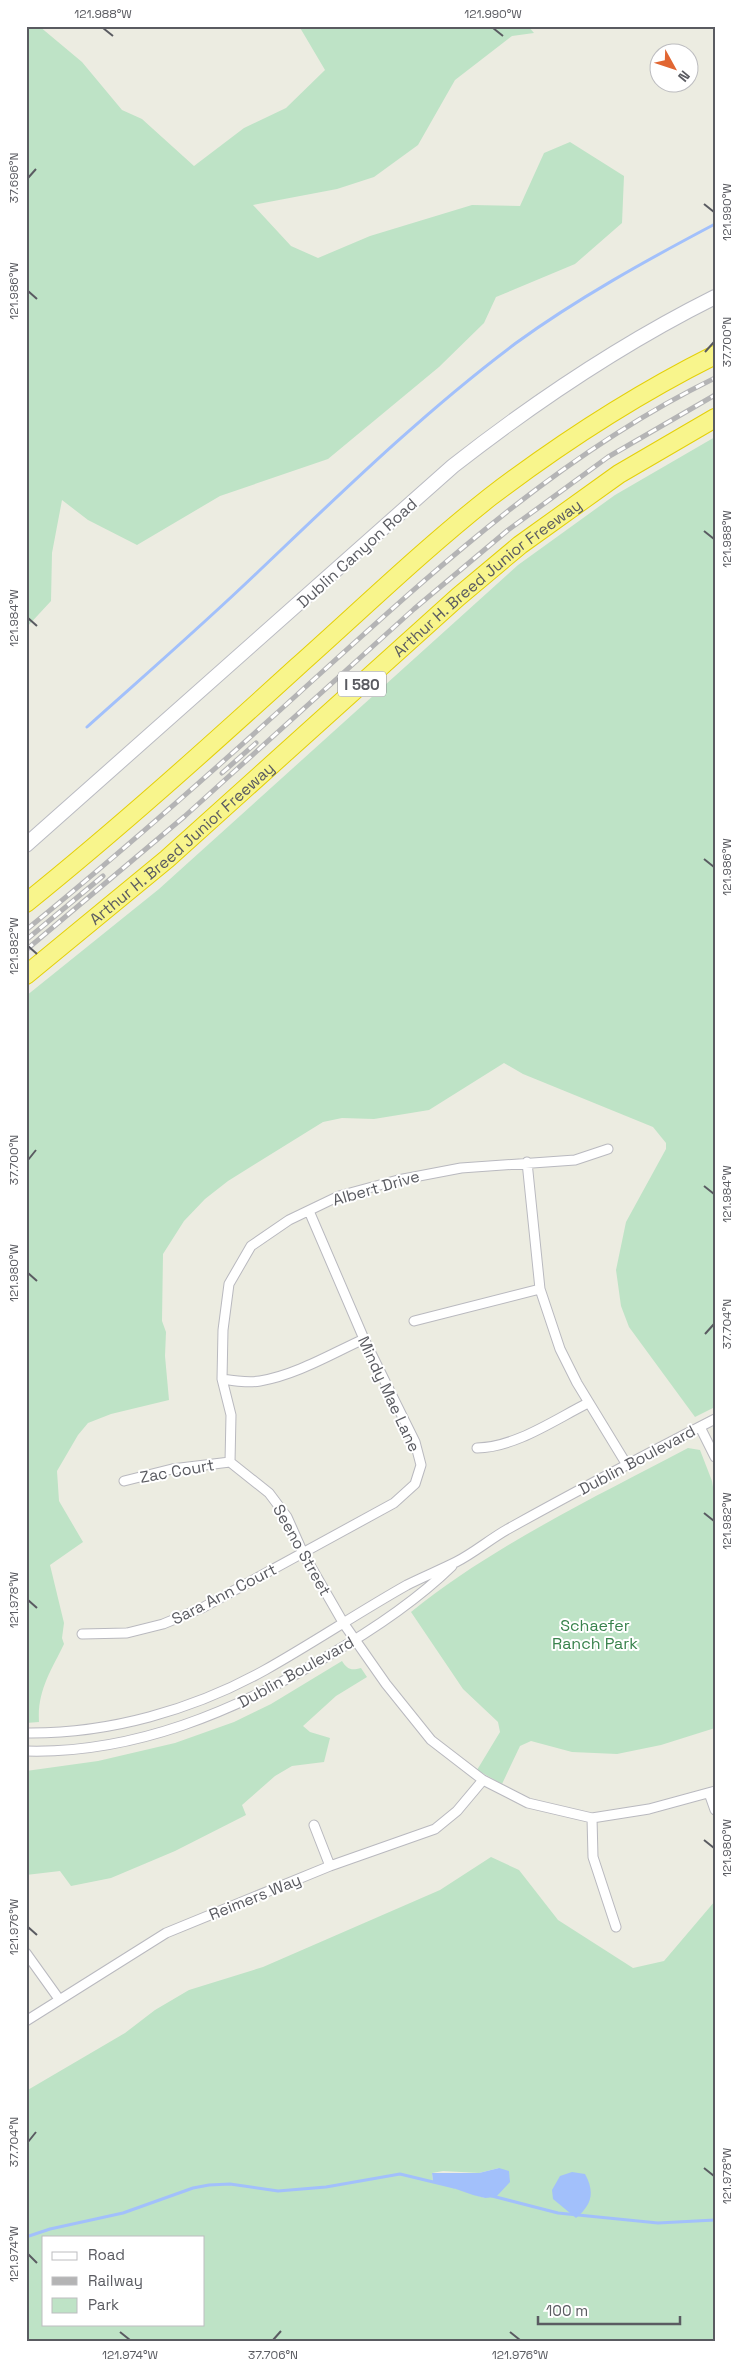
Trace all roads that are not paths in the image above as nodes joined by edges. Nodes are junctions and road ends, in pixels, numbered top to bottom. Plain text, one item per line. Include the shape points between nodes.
1 (715, 298) edge
2 (715, 355) edge
3 (715, 418) edge
4 (26, 846) edge
5 (26, 903) edge
6 (26, 975) edge
7 (608, 1149) dead end
8 (526, 1162) junction
9 (308, 1211) junction
10 (540, 1289) junction
11 (414, 1321) dead end
12 (364, 1339) junction
13 (222, 1379) junction
14 (588, 1403) junction
15 (715, 1419) edge
16 (700, 1427) junction
17 (477, 1448) dead end
18 (715, 1457) edge
19 (230, 1462) junction
20 (627, 1465) junction
21 (124, 1481) dead end
22 (303, 1553) junction
23 (455, 1562) junction
24 (344, 1624) junction
25 (82, 1634) dead end
26 (355, 1640) junction
27 (26, 1733) edge
28 (26, 1752) edge
29 (483, 1780) junction
30 (712, 1792) edge
31 (715, 1810) edge
32 (592, 1818) junction
33 (314, 1825) dead end
34 (330, 1866) junction
35 (616, 1927) dead end
36 (26, 1953) edge
37 (59, 1999) junction
38 (26, 2021) edge

1 - 4 main road, Dublin Canyon Road via 660,325 584,370 515,417 453,466
2 - 5 highway via 589,427 483,504 426,551 165,786
3 - 6 highway, Arthur H. Breed Junior Freeway / I 580 via 619,474 514,550 186,842
7 - 8 street, Albert Drive via 575,1160
8 - 9 street, Albert Drive via 460,1168 398,1180 339,1196
8 - 10 street
9 - 12 street, Mindy Mae Lane
9 - 13 street, Albert Drive via 251,1246 229,1284 222,1330
10 - 11 street
10 - 14 street via 560,1348
12 - 13 street via 306,1366 262,1380
12 - 22 street, Mindy Mae Lane via 416,1442 421,1465 415,1484 394,1503
13 - 19 street, Albert Drive via 231,1415
14 - 17 street via 523,1436 492,1447
14 - 20 street
15 - 16 street, Dublin Boulevard
16 - 18 street
16 - 20 street, Dublin Boulevard
19 - 21 street, Zac Court via 172,1469
19 - 22 street, Seeno Street via 269,1493 286,1517
20 - 23 street, Dublin Boulevard via 506,1530
22 - 24 street, Seeno Street
22 - 25 street, Sara Ann Court via 202,1608 163,1624 127,1633
23 - 24 street, Dublin Boulevard via 424,1576
23 - 26 street, Dublin Boulevard via 399,1610
24 - 26 street, Seeno Street
24 - 27 street, Dublin Boulevard via 263,1671 206,1698 161,1714 112,1726
26 - 28 street, Dublin Boulevard via 280,1684 185,1725 100,1747
26 - 29 street, Seeno Street via 431,1740
29 - 32 street, Seeno Street via 528,1803
29 - 34 street, Reimers Way via 457,1811 435,1829
30 - 31 street
30 - 32 street
32 - 35 street via 593,1857
33 - 34 street
34 - 37 street, Reimers Way via 166,1933
36 - 37 street
37 - 38 street, Reimers Way

